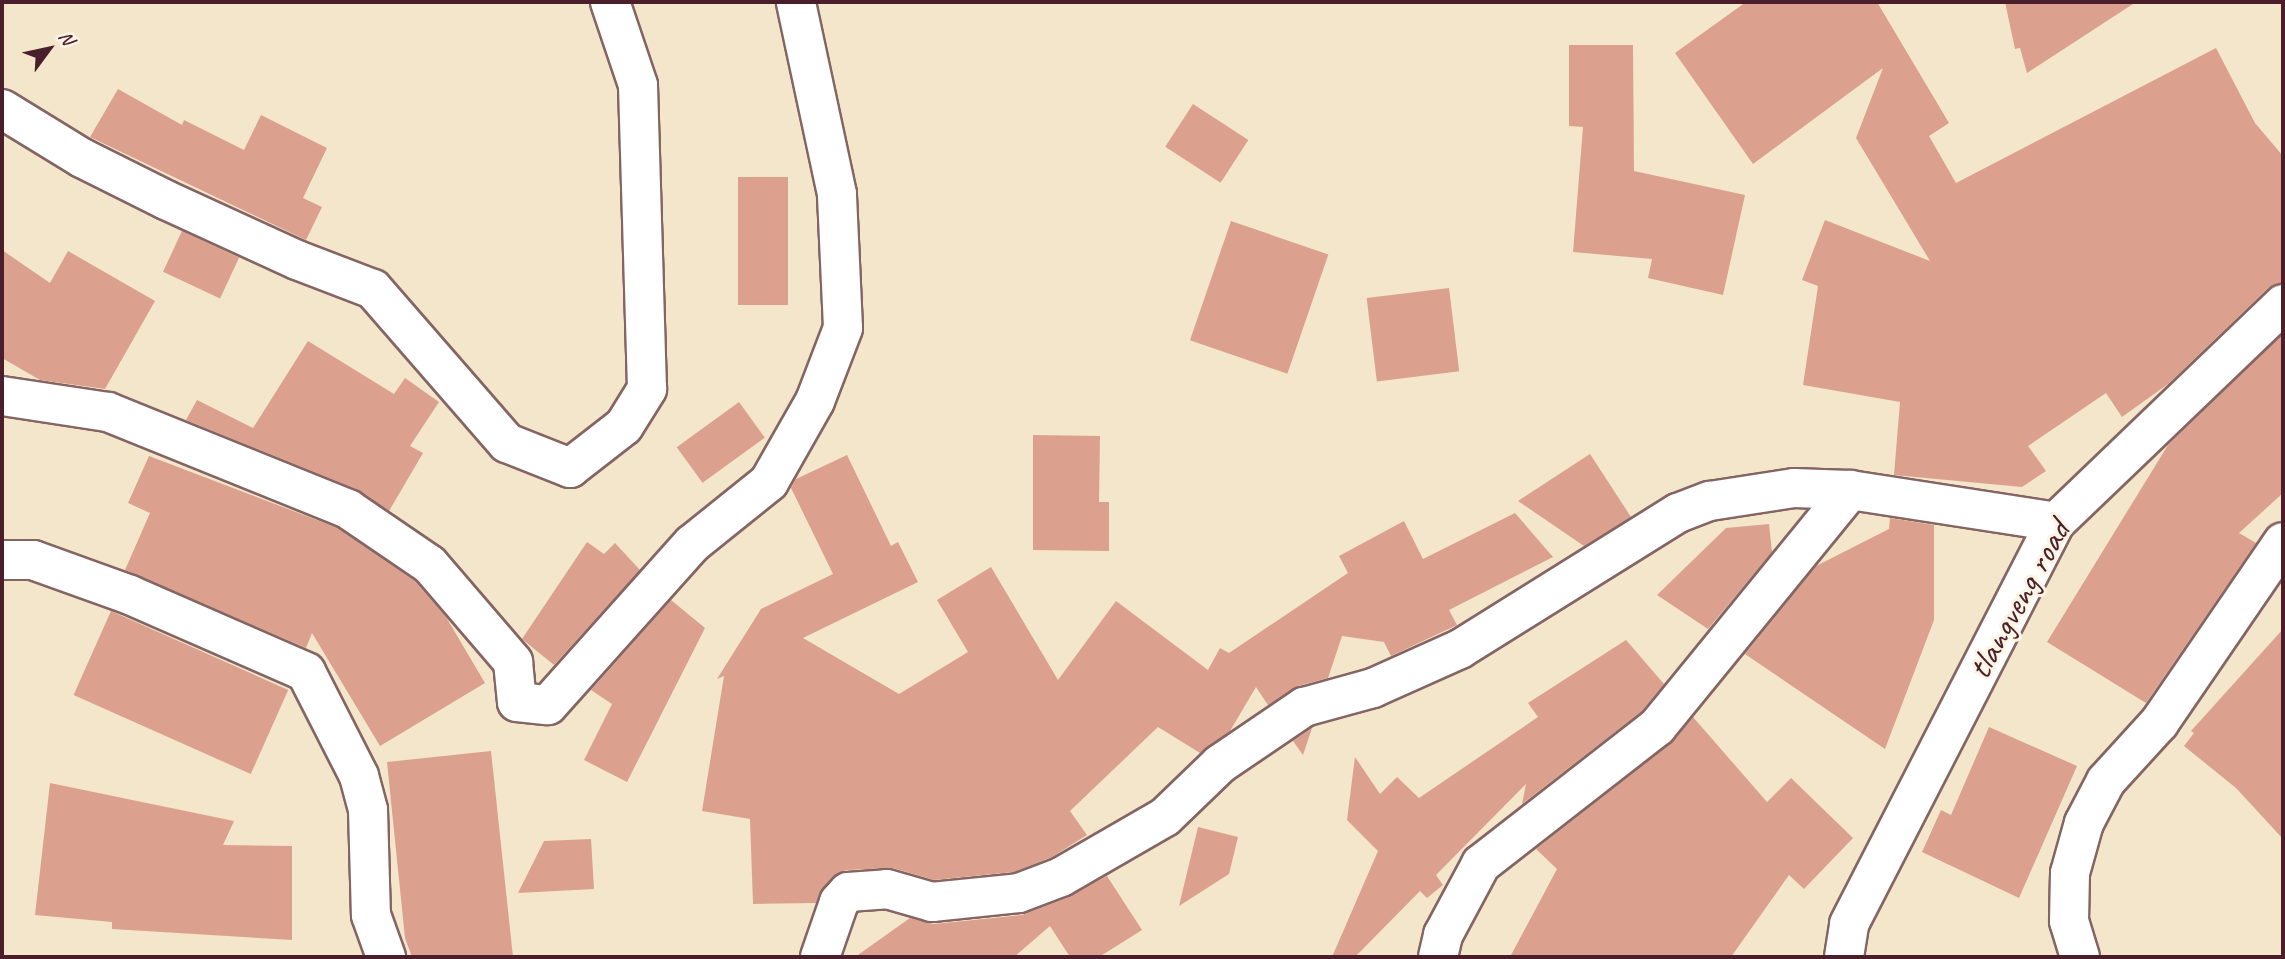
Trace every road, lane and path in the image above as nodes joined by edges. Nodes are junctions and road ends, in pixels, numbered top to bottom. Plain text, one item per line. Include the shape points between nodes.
1 (610, 2) edge
2 (796, 2) edge
3 (2, 109) edge
4 (2283, 304) edge
5 (2, 396) edge
6 (1850, 490) junction
7 (2056, 522) junction
8 (2283, 542) edge
9 (2, 560) edge
10 (386, 957) edge
11 (820, 957) edge
12 (1438, 957) edge
13 (1844, 957) edge
14 (2080, 957) edge

1 - 3 street via 638,85 647,389 624,426 570,468 507,443 373,289 166,200 82,158
2 - 5 street via 837,194 843,328 814,401 769,482 692,544 548,705 517,702 513,662 430,565 348,509 108,412
4 - 7 street, tlangveng road
6 - 7 street
6 - 11 street via 1794,488 1738,494 1678,513 1461,649 1373,688 1304,707 1220,764 1165,817 1061,877 1019,893 932,902 887,889 848,892 839,902
6 - 12 street via 1657,727 1480,864 1443,935
7 - 13 street, tlangveng road via 1849,924
8 - 14 street via 2159,723 2106,781 2084,823 2070,873 2069,921
9 - 10 street via 33,560 130,595 306,672 359,776 368,810 371,915

